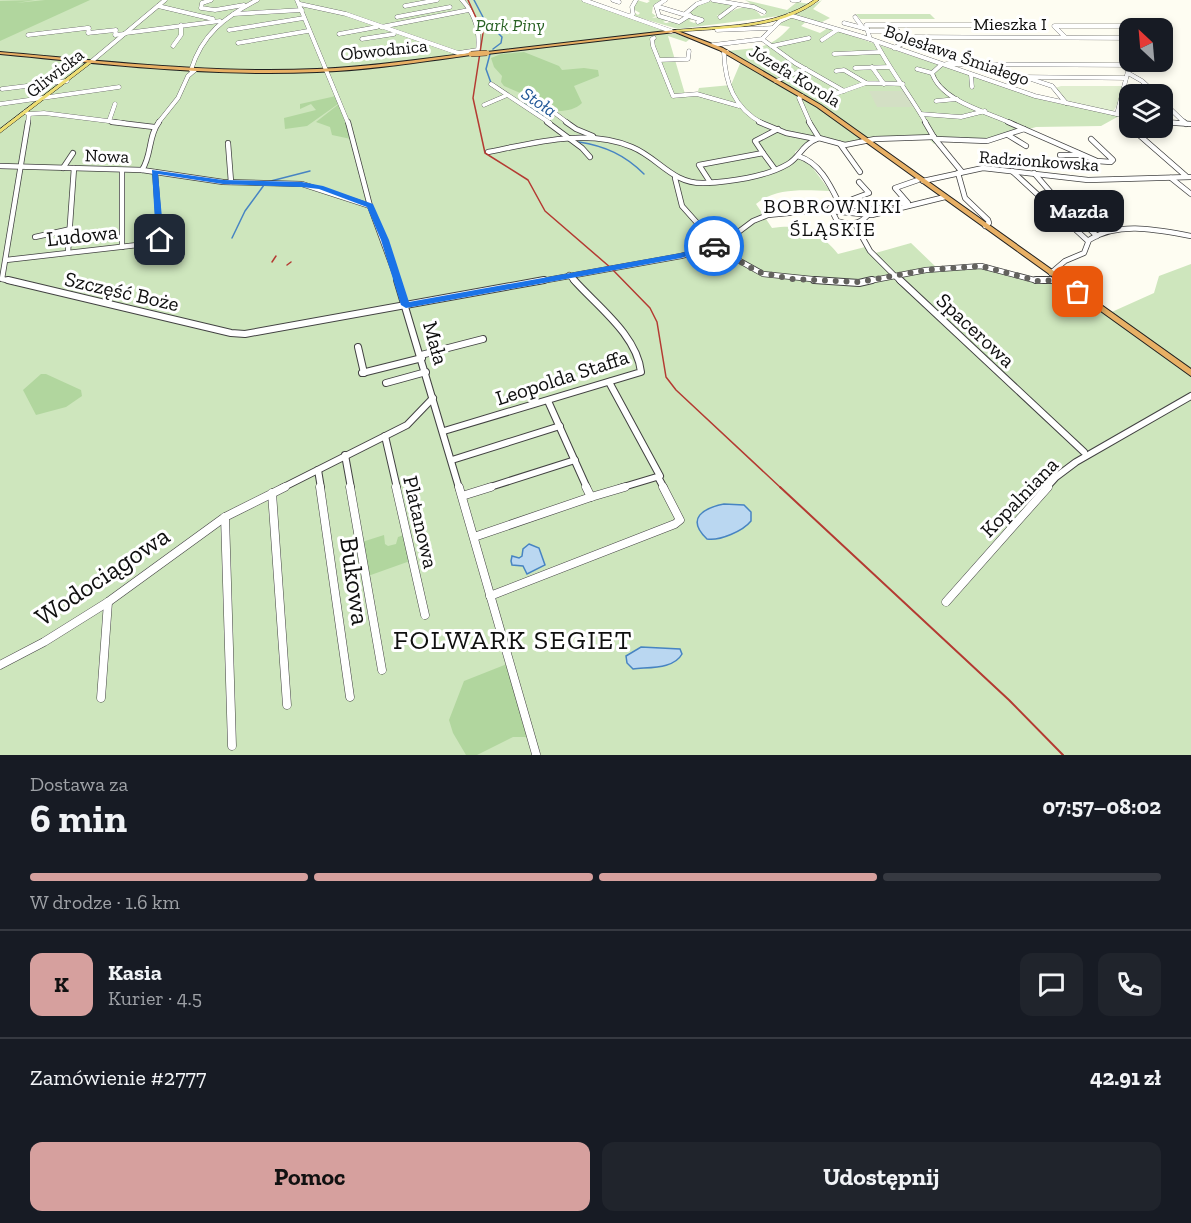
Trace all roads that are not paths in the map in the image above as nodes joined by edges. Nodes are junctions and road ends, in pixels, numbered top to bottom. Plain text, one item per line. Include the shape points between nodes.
1 (165, 0) edge
2 (211, 0) edge
3 (257, 0) edge
4 (437, 0) edge
5 (460, 0) edge
6 (584, 0) edge
7 (613, 0) edge
8 (630, 0) edge
9 (635, 0) edge
10 (665, 0) edge
11 (711, 0) edge
12 (740, 0) edge
13 (792, 0) edge
14 (817, 0) edge
15 (799, 1) edge
16 (299, 2) edge
17 (428, 2) junction
18 (619, 2) dead end
19 (248, 5) junction
20 (736, 5) junction
21 (745, 5) junction
22 (158, 6) junction
23 (405, 6) dead end
24 (656, 6) junction
25 (450, 7) dead end
26 (436, 9) junction
27 (302, 10) junction
28 (393, 11) dead end
29 (468, 11) junction
30 (764, 12) dead end
31 (232, 14) junction
32 (688, 15) junction
33 (397, 16) junction
34 (441, 16) junction
35 (630, 16) junction
36 (659, 16) junction
37 (790, 16) junction
38 (855, 17) dead end
39 (304, 18) junction
40 (720, 18) dead end
41 (653, 19) dead end
42 (669, 19) junction
43 (220, 21) junction
44 (664, 22) dead end
45 (698, 22) dead end
46 (844, 22) dead end
47 (402, 23) junction
48 (736, 24) junction
49 (181, 25) junction
50 (1003, 25) dead end
51 (1119, 26) edge
52 (379, 27) junction
53 (773, 28) junction
54 (866, 29) junction
55 (229, 30) dead end
56 (660, 30) junction
57 (717, 30) dead end
58 (837, 30) junction
59 (308, 31) junction
60 (675, 31) junction
61 (898, 31) dead end
62 (125, 33) junction
63 (397, 33) junction
64 (691, 33) junction
65 (339, 34) dead end
66 (28, 35) dead end
67 (654, 38) dead end
68 (809, 38) dead end
69 (1066, 38) junction
70 (1119, 38) edge
71 (362, 39) dead end
72 (605, 39) junction
73 (762, 39) junction
74 (908, 39) junction
75 (822, 40) dead end
76 (872, 40) junction
77 (705, 42) junction
78 (238, 43) dead end
79 (713, 45) junction
80 (173, 46) dead end
81 (772, 46) junction
82 (894, 48) junction
83 (938, 49) dead end
84 (689, 51) dead end
85 (727, 52) junction
86 (880, 52) junction
87 (0, 53) edge
88 (834, 54) dead end
89 (659, 60) junction
90 (930, 61) junction
91 (90, 63) junction
92 (940, 64) junction
93 (988, 64) junction
94 (889, 66) junction
95 (872, 67) junction
96 (191, 68) junction
97 (855, 68) dead end
98 (806, 69) junction
99 (917, 69) dead end
100 (936, 69) junction
101 (327, 70) junction
102 (836, 71) dead end
103 (932, 74) junction
104 (971, 75) junction
105 (1127, 76) junction
106 (1025, 77) junction
107 (1045, 78) junction
108 (67, 81) junction
109 (776, 81) junction
110 (866, 83) junction
111 (491, 84) dead end
112 (884, 84) junction
113 (903, 84) junction
114 (1145, 84) edge
115 (1052, 86) junction
116 (119, 87) dead end
117 (972, 87) dead end
118 (2, 89) dead end
119 (843, 91) junction
120 (835, 94) dead end
121 (505, 96) junction
122 (802, 96) junction
123 (45, 97) junction
124 (957, 99) junction
125 (936, 101) dead end
126 (0, 104) edge
127 (116, 104) dead end
128 (1067, 104) junction
129 (484, 105) dead end
130 (739, 106) junction
131 (985, 111) junction
132 (1173, 111) edge
133 (27, 113) junction
134 (555, 114) dead end
135 (921, 114) junction
136 (1117, 114) joint
137 (109, 121) junction
138 (1187, 124) edge
139 (154, 127) junction
140 (778, 129) junction
141 (1025, 129) junction
142 (1191, 129) edge
143 (0, 131) edge
144 (1008, 135) junction
145 (596, 137) junction
146 (806, 138) junction
147 (934, 138) junction
148 (1143, 138) edge
149 (570, 139) junction
150 (818, 139) junction
151 (1091, 139) dead end
152 (867, 141) junction
153 (811, 142) junction
154 (228, 143) dead end
155 (840, 144) junction
156 (1026, 146) dead end
157 (488, 152) dead end
158 (1078, 152) junction
159 (74, 153) dead end
160 (763, 153) junction
161 (1060, 155) dead end
162 (798, 156) junction
163 (590, 157) dead end
164 (0, 166) edge
165 (21, 166) junction
166 (63, 168) junction
167 (74, 168) junction
168 (774, 168) junction
169 (122, 170) junction
170 (142, 170) junction
171 (1011, 171) junction
172 (155, 172) junction
173 (860, 172) dead end
174 (960, 172) junction
175 (1034, 173) junction
176 (1171, 177) junction
177 (1189, 177) edge
178 (675, 178) junction
179 (920, 181) junction
180 (231, 182) junction
181 (710, 182) junction
182 (859, 182) dead end
183 (1191, 194) edge
184 (945, 196) junction
185 (157, 202) joint
186 (885, 203) junction
187 (908, 204) junction
188 (370, 206) junction
189 (855, 206) junction
190 (841, 207) junction
191 (826, 210) junction
192 (890, 210) junction
193 (832, 211) junction
194 (868, 215) junction
195 (855, 224) junction
196 (986, 226) junction
197 (71, 229) junction
198 (1097, 236) junction
199 (1191, 236) edge
200 (35, 237) dead end
201 (1088, 242) junction
202 (714, 244) junction
203 (122, 247) junction
204 (68, 252) junction
205 (6, 260) junction
206 (1051, 273) junction
207 (569, 275) junction
208 (896, 277) junction
209 (1, 280) edge
210 (1061, 280) junction
211 (406, 305) junction
212 (483, 339) dead end
213 (358, 347) dead end
214 (421, 356) junction
215 (426, 372) junction
216 (1191, 373) edge
217 (609, 382) junction
218 (386, 383) dead end
219 (1191, 396) edge
220 (433, 398) junction
221 (548, 401) junction
222 (560, 426) junction
223 (444, 431) junction
224 (385, 436) junction
225 (1084, 452) dead end
226 (345, 455) junction
227 (452, 460) junction
228 (575, 460) junction
229 (318, 470) junction
230 (658, 477) junction
231 (272, 493) junction
232 (462, 496) junction
233 (591, 498) junction
234 (225, 517) junction
235 (474, 537) junction
236 (490, 596) junction
237 (108, 602) junction
238 (946, 602) dead end
239 (425, 615) dead end
240 (0, 665) edge
241 (382, 670) dead end
242 (101, 698) dead end
243 (350, 698) dead end
244 (287, 705) dead end
245 (232, 746) dead end
246 (536, 754) edge

1 - 22 street, Gliwicka
2 - 19 street via 202,3 201,8
3 - 19 street
4 - 17 street
5 - 29 street
6 - 35 street
7 - 18 street
8 - 9 street
9 - 35 street
10 - 24 street
11 - 20 street
11 - 32 street via 697,4
12 - 21 street via 747,2
13 - 15 street
14 - 37 main road, Obwodnica
16 - 27 street, Mała
16 - 52 street
17 - 23 street
17 - 26 street
19 - 31 street
20 - 21 street
20 - 40 street
21 - 30 street
22 - 43 street
22 - 62 street, Gliwicka
24 - 32 street
24 - 36 street
25 - 26 street
26 - 33 street
26 - 34 street
27 - 31 street
27 - 39 street, Mała
28 - 33 street
29 - 34 street
29 - 63 street via 480,36 478,50 458,53
31 - 43 street
32 - 42 street via 679,22
32 - 45 street via 702,20
33 - 47 street
34 - 47 street
35 - 56 street
35 - 60 street
36 - 41 street
36 - 42 street
37 - 48 main road, Obwodnica
37 - 53 street
37 - 58 street, Bolesława Śmiałego
38 - 54 street
39 - 55 street
39 - 59 street, Mała
42 - 44 street
43 - 49 street
43 - 96 street via 200,44
46 - 54 street
47 - 52 street
48 - 60 main road, Obwodnica
48 - 64 main road, Obwodnica
49 - 62 street
49 - 80 street via 181,35
50 - 54 street via 866,25
51 - 69 street via 1054,26
52 - 63 street
52 - 65 street
53 - 57 street
53 - 73 street
54 - 61 street
54 - 76 street
56 - 60 highway, Obwodnica
56 - 72 highway, Obwodnica
58 - 75 street
58 - 76 street, Bolesława Śmiałego
59 - 78 street
59 - 101 street, Mała
60 - 64 highway, Józefa Korola
60 - 72 highway, Obwodnica
60 - 77 highway, Józefa Korola
62 - 66 street, Gliwicka via 88,33 87,28
62 - 91 street, Gliwicka
63 - 71 street
64 - 77 highway, Józefa Korola
67 - 89 street
68 - 81 street
69 - 70 street, Mieszka I
69 - 74 street, Mieszka I
72 - 101 highway, Obwodnica, bridge
73 - 79 street
73 - 81 street
74 - 82 street, Mieszka I
74 - 83 street
76 - 82 street, Bolesława Śmiałego
76 - 86 street
77 - 79 highway, Józefa Korola
79 - 85 highway, Józefa Korola
81 - 98 street
82 - 90 street, Bolesława Śmiałego
84 - 89 street via 688,59
85 - 109 highway, Józefa Korola
85 - 130 street via 725,71
86 - 88 street
86 - 94 street
87 - 91 highway, Obwodnica
87 - 91 highway, Obwodnica
89 - 130 street via 673,96 697,94
90 - 92 street, Bolesława Śmiałego
90 - 100 street
91 - 96 highway, Obwodnica
91 - 108 main road, Gliwicka
92 - 93 street
92 - 100 street
92 - 104 street, Bolesława Śmiałego
93 - 105 street via 1127,65
93 - 106 street
94 - 95 street
94 - 113 street
95 - 97 street
95 - 112 street
96 - 101 highway, Obwodnica
96 - 139 street via 178,98
98 - 109 street
98 - 119 street
99 - 103 street
100 - 103 street
101 - 188 street, Mała via 349,125
102 - 110 street via 844,70
103 - 124 street via 940,87
104 - 117 street
104 - 128 street, Bolesława Śmiałego
105 - 107 street
105 - 114 street
105 - 136 street
106 - 107 street
106 - 115 street
107 - 115 street
108 - 118 street
108 - 123 main road, Gliwicka
109 - 122 highway, Józefa Korola
110 - 112 street
110 - 119 street
111 - 121 street
112 - 113 street
113 - 135 street
115 - 128 street
116 - 123 street
119 - 120 street
121 - 129 street
121 - 149 street
122 - 150 street via 799,98 803,111
122 - 152 highway, Józefa Korola
123 - 126 street
123 - 133 main road, Gliwicka
124 - 125 street
124 - 131 street
127 - 137 street
128 - 136 street, Bolesława Śmiałego
130 - 140 street
131 - 135 street via 971,118
131 - 141 street
132 - 138 street
133 - 137 street
133 - 143 main road, Gliwicka
133 - 165 street, Szczęść Boże
134 - 145 street
135 - 147 street
137 - 139 street
138 - 142 street
139 - 170 street
140 - 146 street
140 - 160 street via 755,141
141 - 144 street
141 - 158 street
144 - 147 street via 963,142
144 - 156 street
145 - 149 street
145 - 178 street via 644,152
146 - 150 street
146 - 153 street
147 - 152 street
147 - 174 street
148 - 177 street
149 - 157 street
149 - 163 street
150 - 153 street
150 - 155 street
151 - 158 street via 1113,160 1097,161
152 - 155 street
152 - 179 highway, Józefa Korola
153 - 162 street via 800,149
154 - 180 street
155 - 173 street
158 - 161 street
159 - 166 street, Nowa
160 - 168 street
160 - 181 street via 699,165
162 - 168 street
162 - 190 street via 809,159
164 - 165 street, Nowa
165 - 166 street, Nowa
165 - 205 street, Szczęść Boże
166 - 167 street, Nowa
167 - 169 street, Nowa
167 - 197 street
168 - 181 street
169 - 170 street, Nowa
169 - 203 street
170 - 172 street, Nowa
171 - 174 street, Radzionkowska via 983,168
171 - 175 street, Radzionkowska
171 - 201 street
172 - 180 street
172 - 185 street, Nowa
174 - 179 street, Radzionkowska
174 - 196 street via 962,194 988,220
175 - 176 street, Radzionkowska via 1088,180
175 - 198 street
176 - 177 street, Radzionkowska
176 - 183 street
178 - 181 street
178 - 202 street via 682,206
179 - 184 highway
179 - 187 street, Radzionkowska via 895,188
180 - 188 street via 320,188
182 - 189 street via 869,193 854,198
184 - 187 street
184 - 196 highway
185 - 203 street, Ludowa via 160,240
186 - 187 street
186 - 189 street
186 - 192 street
187 - 192 street
188 - 211 street, Mała
189 - 190 street
190 - 191 street
191 - 193 street
191 - 202 street via 763,216
192 - 194 street
193 - 194 street
193 - 195 street via 837,221
194 - 195 street
195 - 208 street, Spacerowa via 870,251
196 - 206 highway
197 - 200 street
197 - 204 street
198 - 199 street via 1122,229 1152,229
198 - 201 street
201 - 206 street via 1084,253 1064,261
202 - 207 street via 681,256
202 - 208 street via 769,276 848,283
203 - 204 street, Ludowa
204 - 205 street, Ludowa
205 - 209 street, Szczęść Boże
206 - 210 highway
207 - 211 street
207 - 217 street, Leopolda Staffa via 623,332 641,364 640,372
208 - 210 street via 926,270 981,266 1038,281
208 - 225 street, Spacerowa
209 - 211 street, Szczęść Boże via 237,334
210 - 216 highway
211 - 214 street, Mała
212 - 214 street
213 - 214 street via 363,373
214 - 215 street, Mała
215 - 218 street
215 - 220 street, Mała
217 - 221 street, Leopolda Staffa
217 - 230 street
219 - 238 street, Kopalniana via 1056,477
220 - 223 street, Mała
220 - 224 street, Wodociągowa via 407,425
221 - 222 street
221 - 223 street, Leopolda Staffa
222 - 227 street
222 - 228 street
223 - 227 street, Mała
224 - 226 street, Wodociągowa
224 - 239 street, Platanowa
226 - 229 street, Wodociągowa
226 - 241 street
227 - 232 street, Mała
228 - 232 street
228 - 233 street
229 - 231 street, Wodociągowa
229 - 243 street, Bukowa
230 - 233 street
230 - 236 street via 680,520 675,524
231 - 234 street, Wodociągowa
231 - 244 street
232 - 235 street, Mała
233 - 235 street
234 - 237 street, Wodociągowa
234 - 245 street
235 - 236 street, Mała
236 - 246 street, Mała
237 - 240 street, Wodociągowa
237 - 242 street

